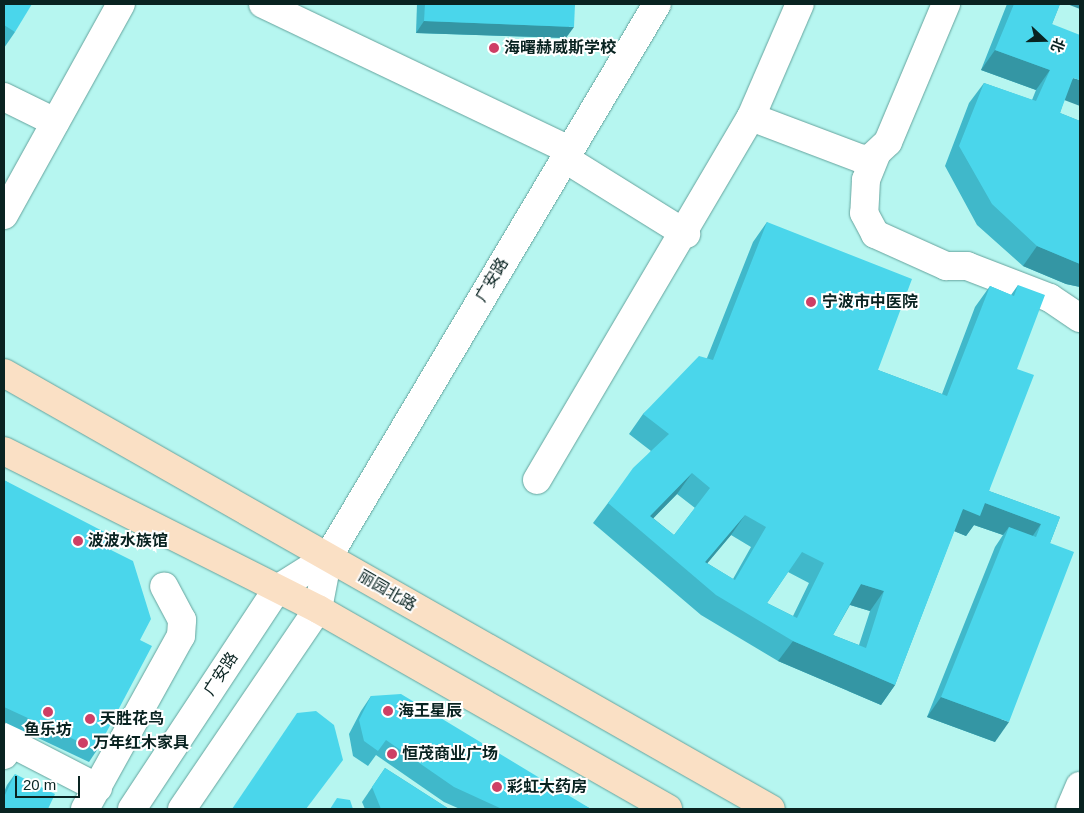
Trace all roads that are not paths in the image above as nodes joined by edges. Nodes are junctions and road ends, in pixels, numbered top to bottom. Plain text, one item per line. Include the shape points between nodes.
1 (121, 4) edge
2 (263, 4) edge
3 (657, 4) edge
4 (800, 4) edge
5 (946, 4) edge
6 (4, 97) edge
7 (751, 117) junction
8 (55, 122) junction
9 (567, 154) junction
10 (876, 155) junction
11 (4, 214) edge
12 (686, 234) junction
13 (1080, 318) edge
14 (4, 373) edge
15 (4, 451) edge
16 (538, 480) dead end
17 (328, 558) junction
18 (164, 586) dead end
19 (277, 589) junction
20 (318, 609) junction
21 (47, 674) edge
22 (7, 749) edge
23 (1080, 786) edge
24 (92, 799) edge
25 (132, 809) edge
26 (182, 809) edge
27 (668, 809) edge
28 (771, 809) edge
29 (1070, 809) edge

1 - 8 street
2 - 9 street
3 - 9 street, 广安路
4 - 7 street
5 - 10 street via 888,142
6 - 8 street
7 - 10 street via 862,160
7 - 12 street
8 - 11 street
9 - 12 street
9 - 17 street, 广安路
10 - 13 street via 866,180 864,213 875,234 946,266 967,266 1050,298
12 - 16 street
14 - 17 main road, 丽园北路
15 - 19 main road
17 - 19 street, 广安路
17 - 20 street, 广安路
17 - 28 main road, 丽园北路
18 - 24 street via 182,620 180,636
19 - 20 main road
19 - 25 street, 广安路
20 - 26 street, 广安路
20 - 27 main road
21 - 22 street
22 - 24 street
23 - 29 street

